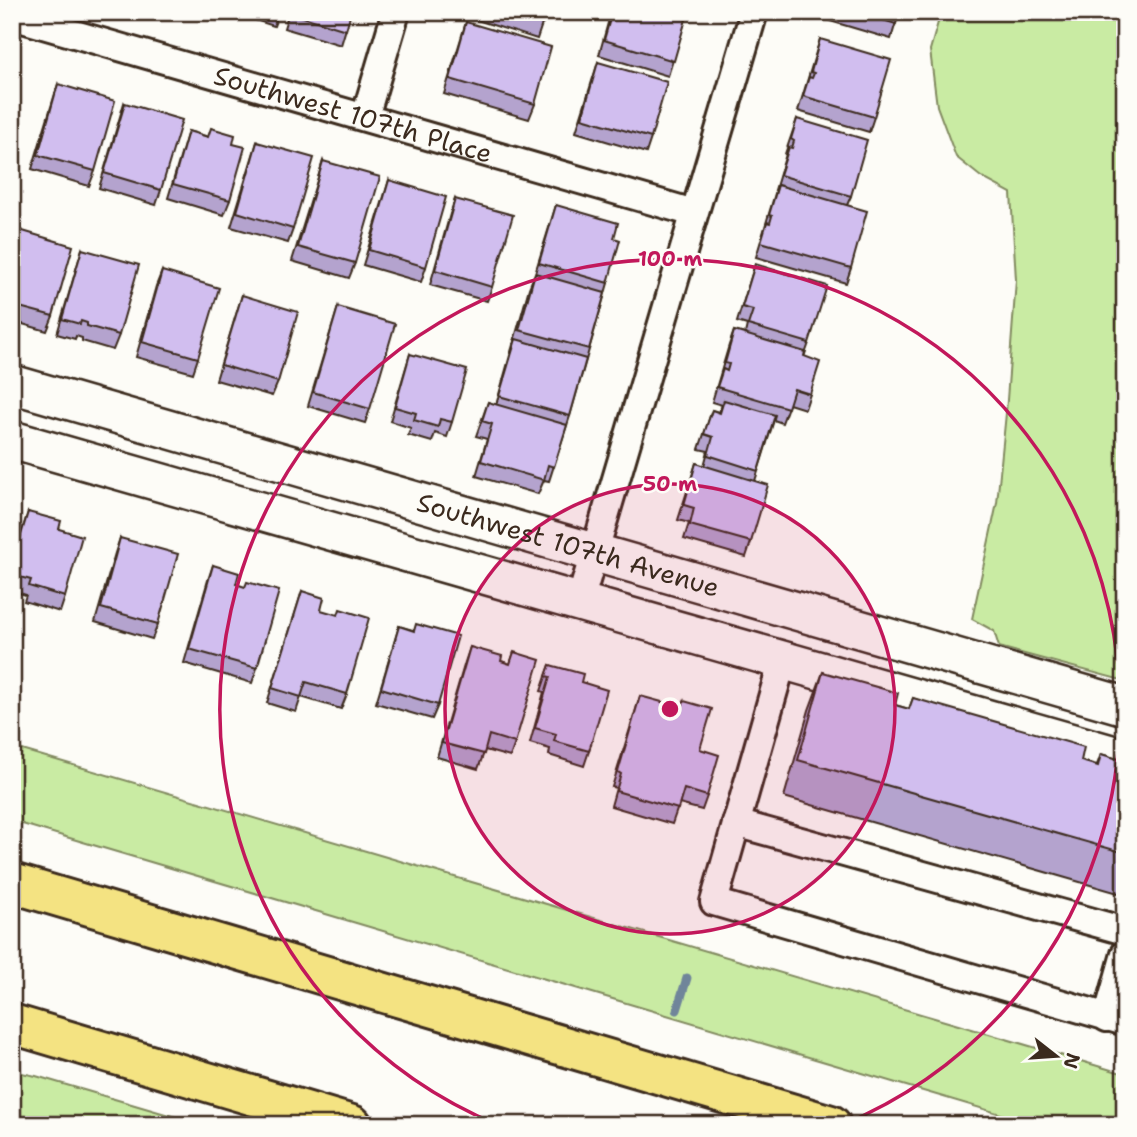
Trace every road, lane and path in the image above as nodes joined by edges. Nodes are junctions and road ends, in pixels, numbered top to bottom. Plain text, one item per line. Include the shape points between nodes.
1 (396, 12) edge
2 (754, 12) edge
3 (12, 16) edge
4 (365, 117) junction
5 (694, 213) junction
6 (12, 384) edge
7 (12, 440) edge
8 (594, 552) junction
9 (580, 601) junction
10 (783, 659) junction
11 (1125, 706) edge
12 (1125, 758) edge
13 (736, 823) junction
14 (12, 883) edge
15 (1125, 931) edge
16 (1125, 954) edge
17 (1116, 1020) edge
18 (12, 1024) edge
19 (352, 1125) edge
20 (831, 1125) edge

1 - 4 street
2 - 5 street
3 - 4 street, Southwest 107th Place
4 - 5 street, Southwest 107th Place
5 - 8 street
6 - 8 street, Southwest 107th Avenue
7 - 9 street, Southwest 107th Avenue
8 - 9 street
8 - 11 street, Southwest 107th Avenue
9 - 10 street, Southwest 107th Avenue
10 - 12 street, Southwest 107th Avenue
10 - 13 street
13 - 15 street
13 - 17 street via 714,902
14 - 20 highway
16 - 17 street
18 - 19 highway

